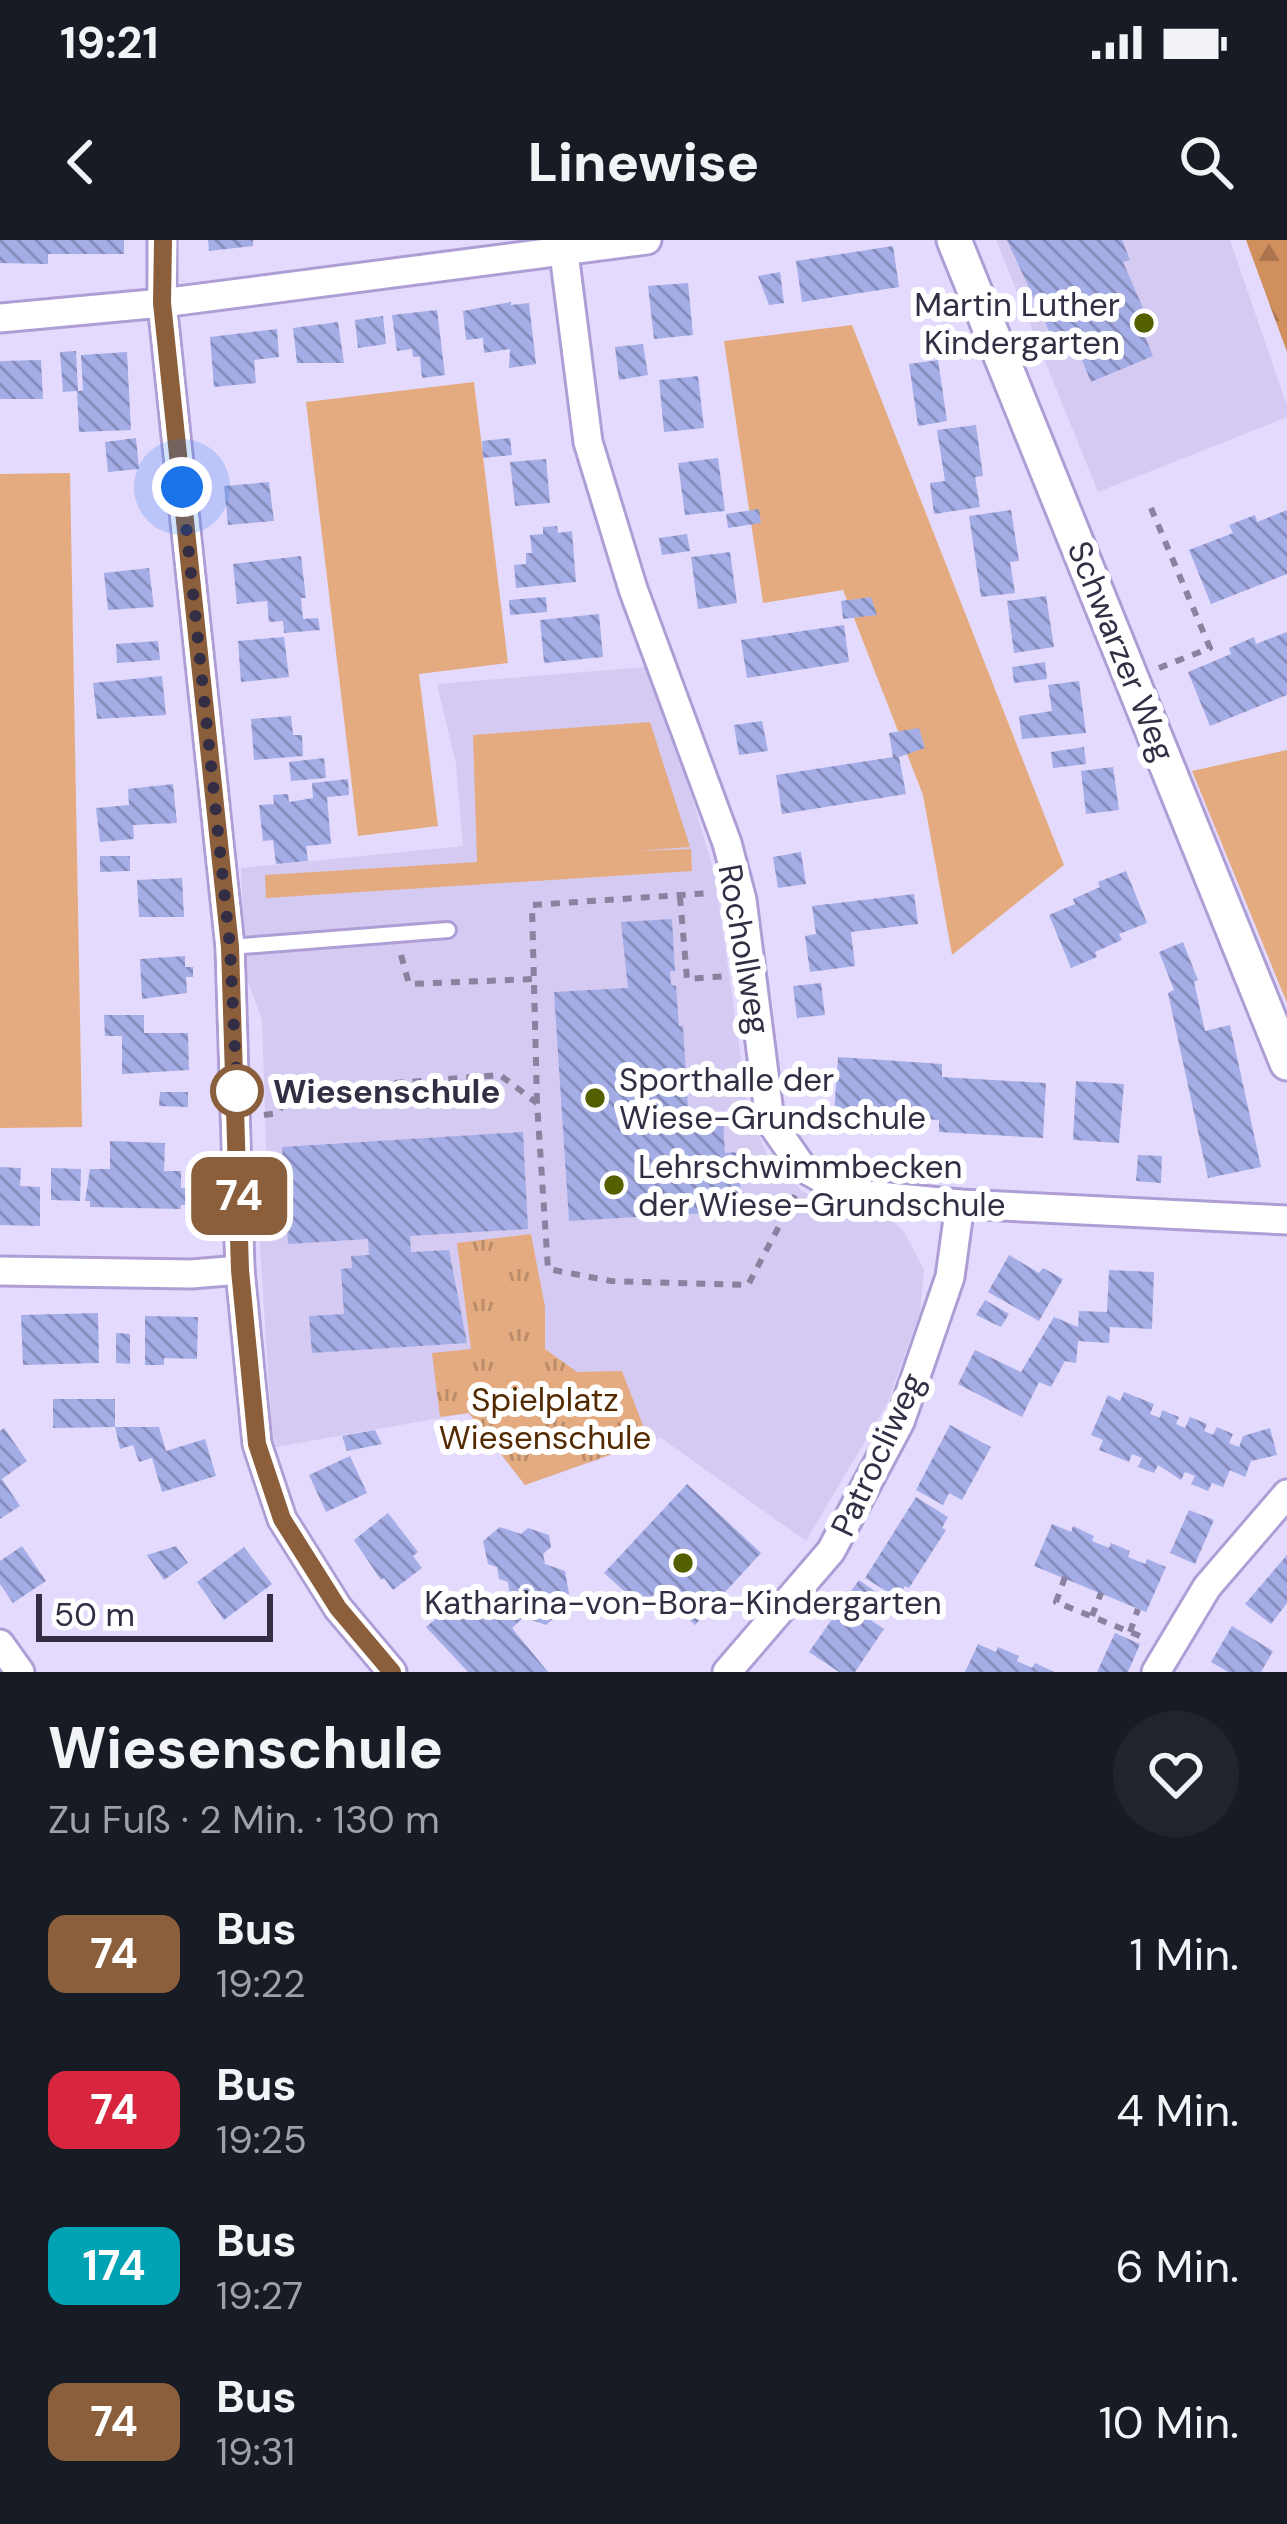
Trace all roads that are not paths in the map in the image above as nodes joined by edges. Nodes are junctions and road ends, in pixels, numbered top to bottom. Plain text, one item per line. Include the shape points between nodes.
1 (163, 240) edge
2 (647, 240) edge
3 (955, 240) edge
4 (564, 253) junction
5 (162, 303) junction
6 (0, 318) edge
7 (448, 930) dead end
8 (230, 947) junction
9 (1287, 1064) edge
10 (960, 1204) junction
11 (1287, 1220) edge
12 (240, 1270) junction
13 (0, 1271) edge
14 (1287, 1494) edge
15 (0, 1644) edge
16 (1163, 1660) edge
17 (20, 1672) edge
18 (392, 1672) edge
19 (727, 1672) edge

1 - 5 street
2 - 4 street
3 - 9 street, Schwarzer Weg
4 - 5 street
4 - 10 street, Rochollweg via 588,442 739,890 770,1121 802,1167 848,1193
5 - 6 street
5 - 8 street
7 - 8 lane
8 - 12 street
10 - 11 street
10 - 19 street, Patrocliweg via 950,1277 900,1422 831,1551
12 - 13 street
12 - 18 street via 257,1444 282,1519 338,1608
14 - 16 street via 1207,1587
15 - 17 street

